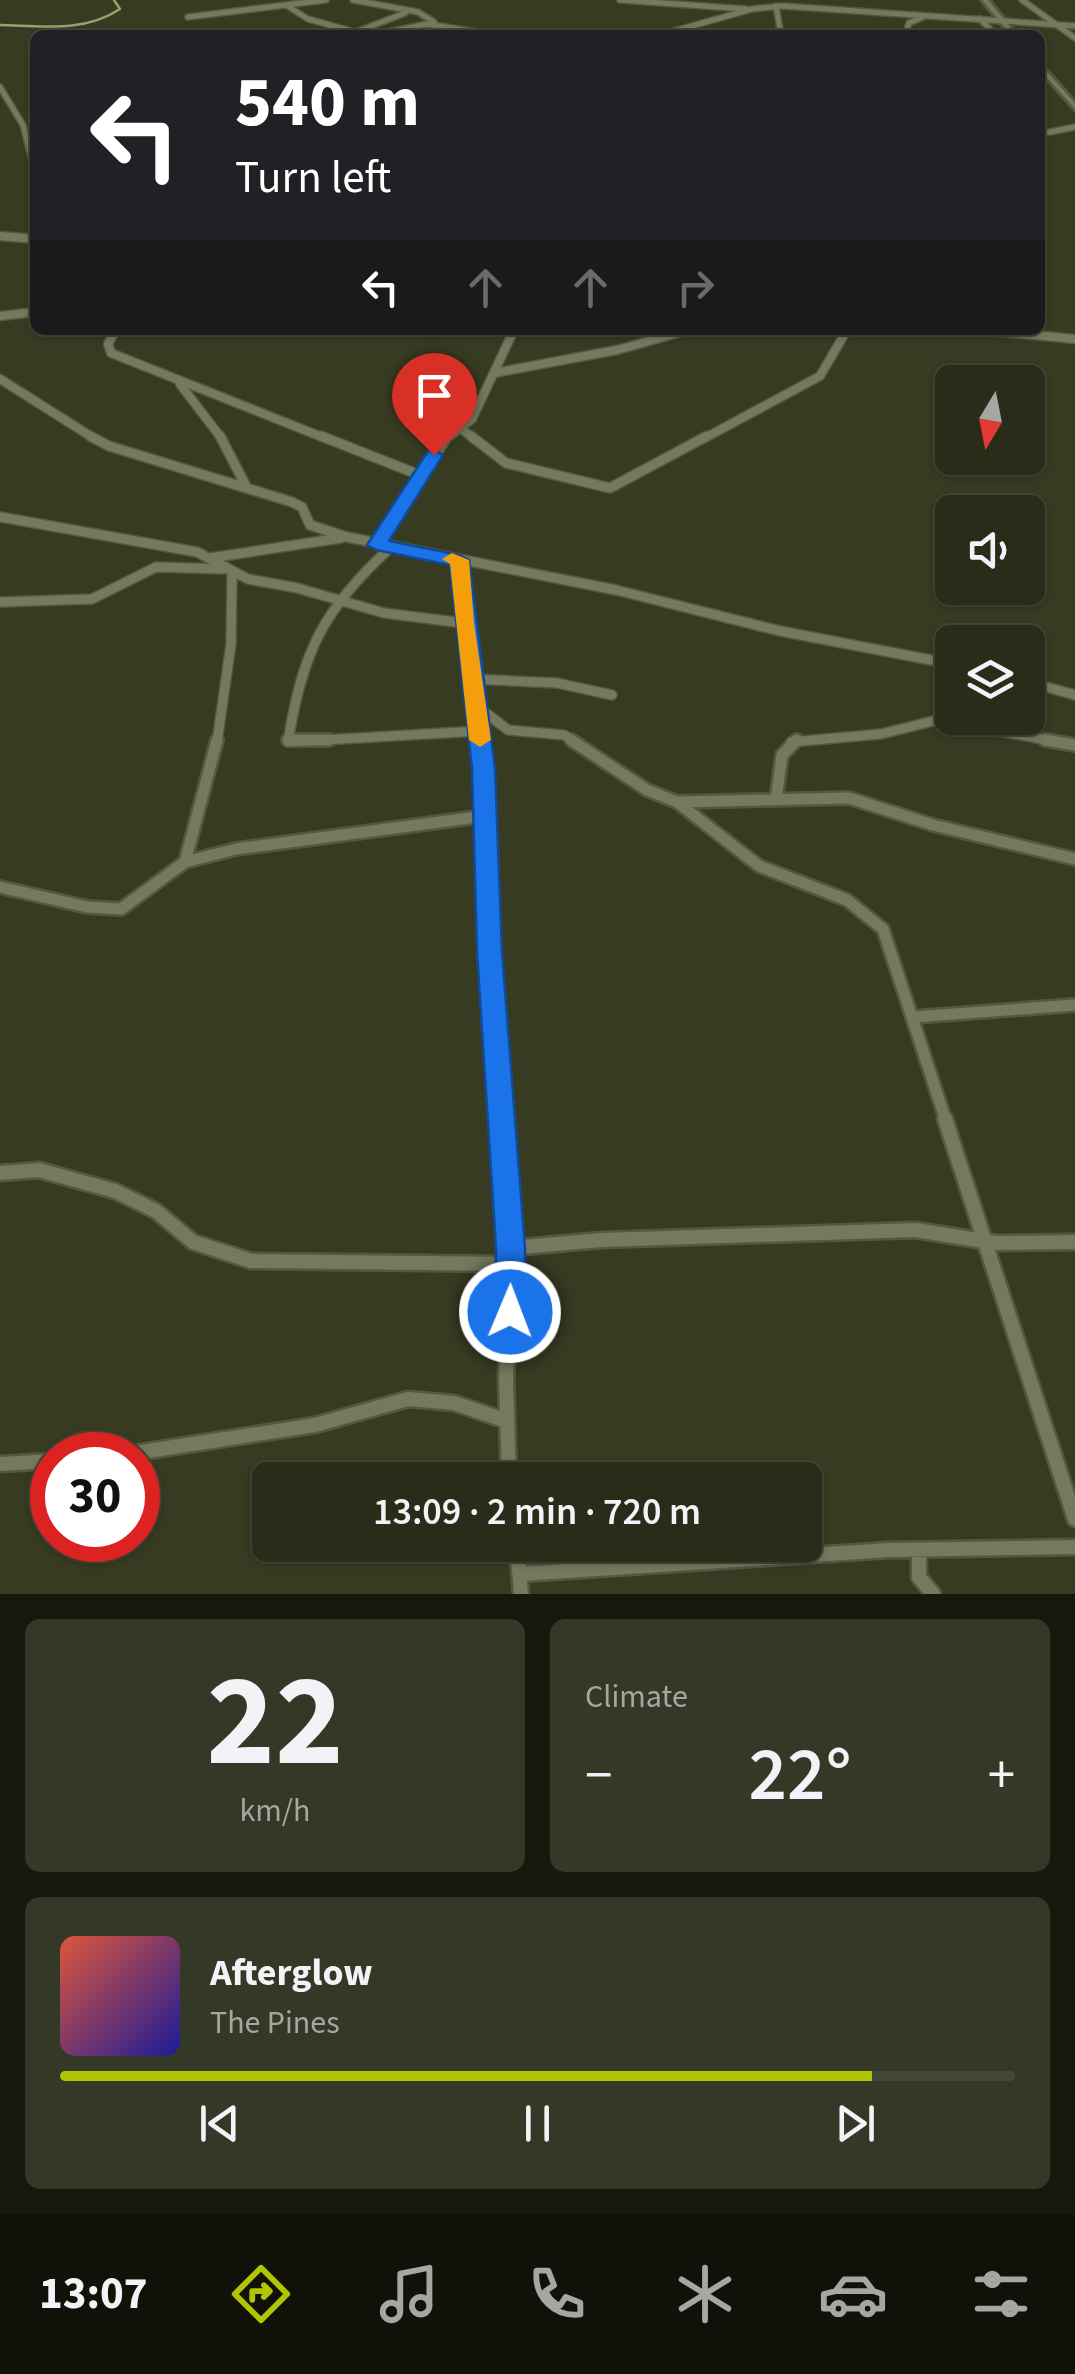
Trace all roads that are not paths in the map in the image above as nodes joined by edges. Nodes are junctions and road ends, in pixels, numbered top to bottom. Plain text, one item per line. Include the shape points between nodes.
1 (326, 0) edge
2 (353, 0) edge
3 (620, 0) edge
4 (744, 0) edge
5 (985, 0) edge
6 (1022, 0) edge
7 (286, 5) junction
8 (776, 6) junction
9 (752, 10) junction
10 (410, 11) junction
11 (929, 16) junction
12 (188, 18) dead end
13 (980, 20) junction
14 (1001, 21) junction
15 (439, 24) junction
16 (1055, 24) junction
17 (704, 25) junction
18 (1075, 26) edge
19 (348, 30) edge
20 (360, 30) edge
21 (390, 30) edge
22 (470, 30) edge
23 (682, 30) edge
24 (698, 30) edge
25 (781, 30) edge
26 (907, 30) edge
27 (991, 30) edge
28 (1009, 30) edge
29 (1075, 38) edge
30 (1045, 72) edge
31 (1045, 80) edge
32 (1052, 81) junction
33 (0, 87) edge
34 (1075, 107) edge
35 (1075, 127) edge
36 (1045, 133) edge
37 (30, 152) edge
38 (0, 236) edge
39 (30, 239) edge
40 (30, 313) edge
41 (0, 316) edge
42 (113, 335) edge
43 (512, 335) edge
44 (670, 335) edge
45 (844, 335) edge
46 (1033, 335) edge
47 (1075, 339) edge
48 (494, 373) junction
49 (0, 378) edge
50 (176, 380) junction
51 (462, 429) junction
52 (422, 476) junction
53 (247, 488) junction
54 (0, 518) edge
55 (347, 537) junction
56 (377, 545) junction
57 (390, 548) junction
58 (210, 558) junction
59 (459, 560) junction
60 (228, 571) junction
61 (343, 600) junction
62 (0, 602) edge
63 (464, 623) junction
64 (935, 661) edge
65 (474, 679) junction
66 (1045, 686) edge
67 (1075, 694) edge
68 (612, 695) dead end
69 (476, 705) junction
70 (479, 731) junction
71 (1075, 746) edge
72 (776, 800) junction
73 (677, 802) junction
74 (485, 816) junction
75 (1075, 859) edge
76 (185, 862) junction
77 (0, 887) edge
78 (1075, 1005) edge
79 (913, 1017) junction
80 (0, 1173) edge
81 (982, 1241) junction
82 (1075, 1242) edge
83 (511, 1248) junction
84 (511, 1264) junction
85 (507, 1421) junction
86 (160, 1449) edge
87 (30, 1462) edge
88 (508, 1462) edge
89 (0, 1464) edge
90 (1075, 1518) edge
91 (1075, 1547) edge
92 (919, 1550) junction
93 (519, 1562) edge
94 (521, 1574) junction
95 (520, 1594) edge
96 (933, 1594) edge

1 - 7 street
2 - 10 street
3 - 9 street
4 - 9 street
5 - 14 street
6 - 16 street
7 - 12 street
7 - 19 street
8 - 9 street
8 - 11 street
8 - 25 street
9 - 17 street
10 - 15 street
10 - 20 street
11 - 13 street
11 - 26 street
13 - 14 street
13 - 27 street
14 - 16 street
14 - 28 street
15 - 21 street
15 - 22 street
16 - 18 street
16 - 29 street
17 - 23 street
17 - 24 street
30 - 32 street
31 - 32 street
32 - 34 street
33 - 37 street via 23,125
35 - 36 street
38 - 39 street
40 - 41 street
42 - 50 street via 111,353
43 - 48 street
44 - 48 street
45 - 51 street via 820,376 610,488 506,463
46 - 47 street
48 - 51 street
49 - 53 street via 109,446
50 - 52 street
50 - 53 street
51 - 52 street via 447,438
52 - 56 street
53 - 55 street via 298,504 310,525
54 - 58 street
55 - 56 street
55 - 58 street
56 - 57 street
57 - 59 street
57 - 61 street
58 - 60 street
59 - 63 street
59 - 64 street
60 - 61 street
60 - 62 street via 156,567 92,598
60 - 76 street via 232,648 207,786
61 - 63 street via 384,613
61 - 70 street via 316,635 295,692 288,742
63 - 65 street
65 - 68 street via 557,683
65 - 69 street
66 - 67 street
69 - 70 street
69 - 73 street via 508,730 564,736
70 - 74 street
71 - 72 street via 937,720 881,734 790,740
72 - 73 street
72 - 75 street via 849,798
73 - 79 street via 774,874 869,913 888,940
74 - 76 street via 236,849
74 - 83 street
76 - 77 street via 130,906 114,910
78 - 79 street
79 - 81 street
80 - 84 street via 38,1170 115,1191 156,1211 192,1242 251,1261
81 - 82 street
81 - 83 street via 916,1230
81 - 90 street
83 - 84 street
84 - 85 street
85 - 86 street via 454,1404 408,1399 316,1426
85 - 88 street
87 - 89 street
91 - 92 street
92 - 94 street
92 - 96 street via 918,1577
93 - 94 street
94 - 95 street

